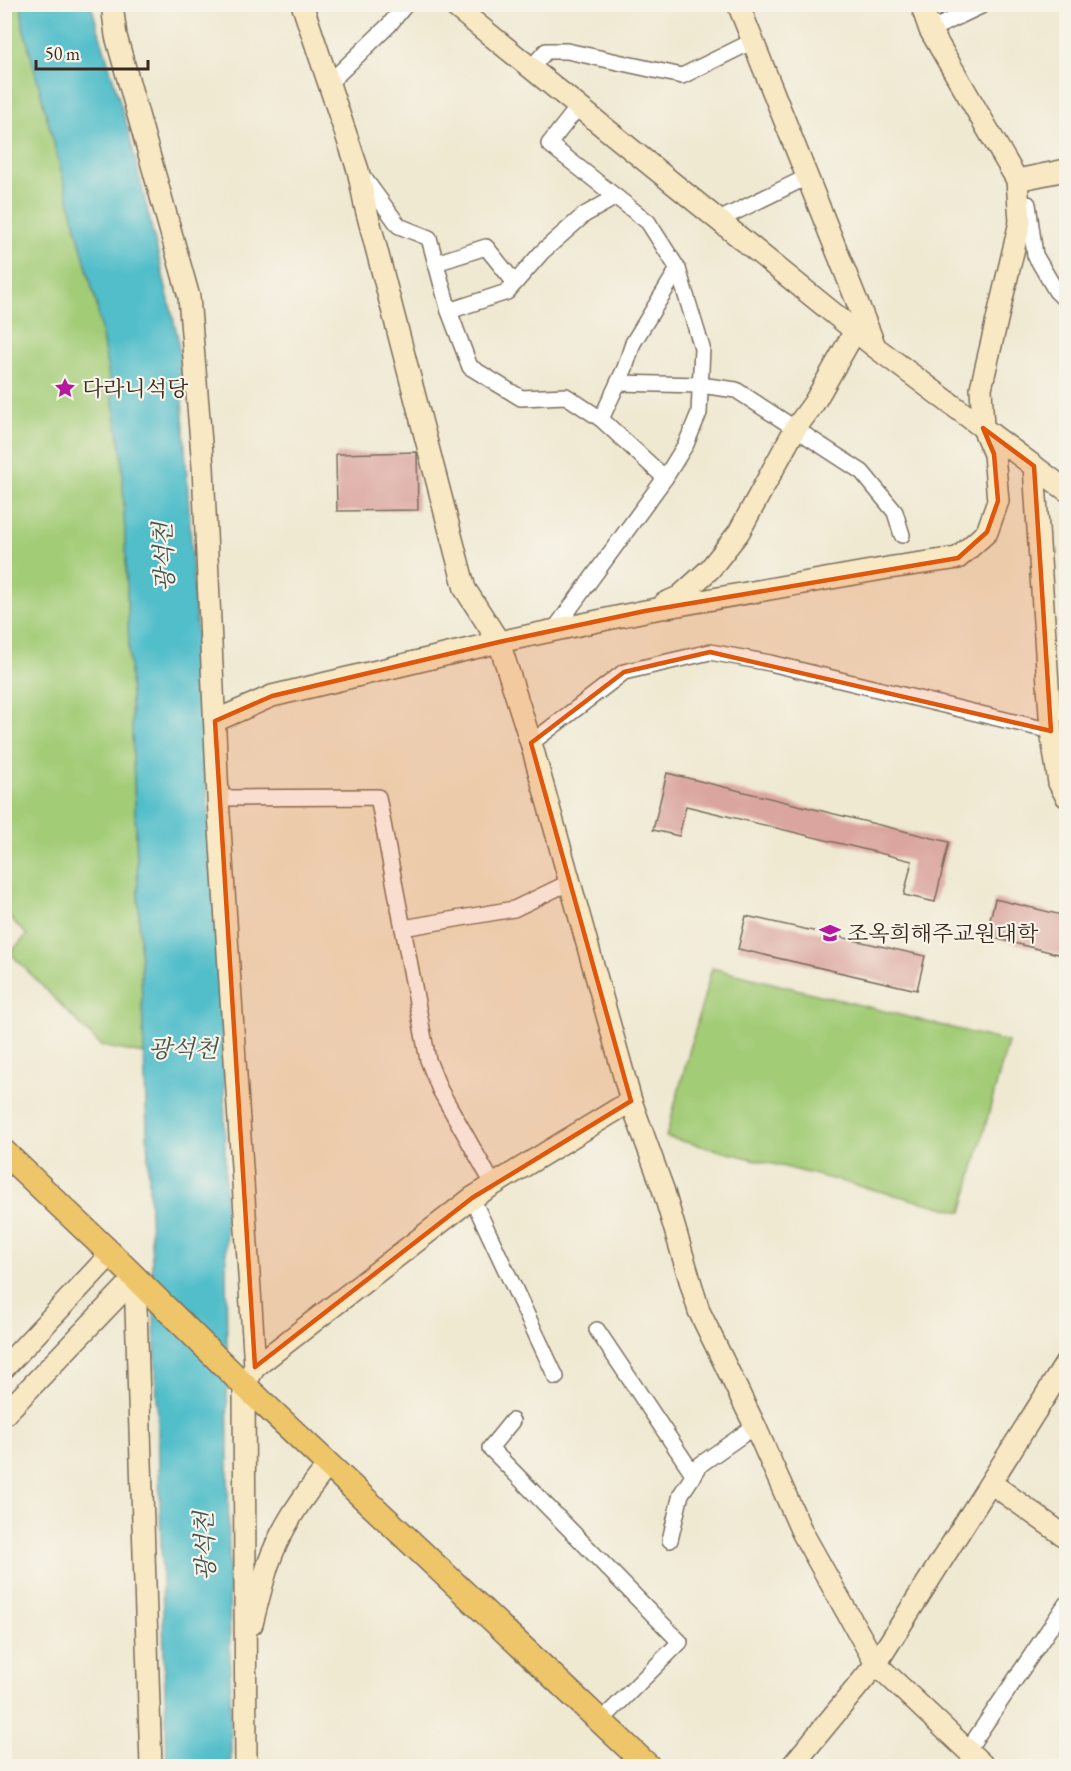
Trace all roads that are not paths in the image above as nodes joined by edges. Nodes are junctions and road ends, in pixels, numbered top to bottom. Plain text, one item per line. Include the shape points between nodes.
1 (112, 4) edge
2 (302, 4) edge
3 (406, 4) edge
4 (452, 4) edge
5 (738, 4) edge
6 (921, 4) edge
7 (986, 4) edge
8 (930, 30) junction
9 (753, 40) junction
10 (531, 68) junction
11 (329, 83) junction
12 (578, 107) junction
13 (358, 170) junction
14 (1066, 170) edge
15 (807, 177) junction
16 (1021, 179) junction
17 (616, 197) junction
18 (719, 220) junction
19 (435, 263) junction
20 (678, 269) junction
21 (515, 283) junction
22 (1066, 301) edge
23 (449, 311) junction
24 (855, 331) junction
25 (875, 347) junction
26 (618, 383) junction
27 (700, 385) junction
28 (601, 419) junction
29 (983, 428) junction
30 (795, 429) junction
31 (1034, 466) junction
32 (665, 477) junction
33 (1066, 490) edge
34 (902, 535) dead end
35 (645, 611) junction
36 (554, 630) junction
37 (499, 642) junction
38 (1056, 719) edge
39 (215, 721) junction
40 (531, 743) junction
41 (1066, 796) edge
42 (218, 798) junction
43 (570, 882) junction
44 (403, 928) junction
45 (631, 1101) junction
46 (4, 1152) edge
47 (493, 1184) junction
48 (472, 1198) junction
49 (111, 1254) junction
50 (135, 1278) junction
51 (597, 1330) dead end
52 (1066, 1363) edge
53 (4, 1368) edge
54 (244, 1376) junction
55 (556, 1377) dead end
56 (4, 1415) edge
57 (512, 1421) dead end
58 (755, 1426) junction
59 (329, 1464) junction
60 (694, 1474) junction
61 (991, 1483) junction
62 (1066, 1537) edge
63 (670, 1540) dead end
64 (1064, 1613) edge
65 (245, 1648) junction
66 (876, 1664) junction
67 (600, 1722) junction
68 (967, 1751) junction
69 (151, 1767) edge
70 (246, 1767) edge
71 (648, 1767) edge
72 (792, 1767) edge
73 (984, 1767) edge

1 - 39 street via 116,36 189,297
2 - 11 street
3 - 11 street
4 - 10 street
5 - 9 street
6 - 8 street
7 - 8 street
8 - 16 street
9 - 10 street via 682,76 567,51 546,51
9 - 15 street
10 - 12 street
11 - 13 street
12 - 17 street via 549,144
12 - 18 street
13 - 19 street via 399,226 429,238
13 - 37 street via 465,589
14 - 16 street
15 - 18 street
15 - 25 street
16 - 22 street via 1035,255
16 - 29 street via 1020,222 981,388
17 - 20 street via 648,222
17 - 21 street via 584,215 542,252
18 - 24 street
19 - 21 street via 486,247
19 - 23 street
20 - 26 street via 633,343
20 - 27 street via 702,348
21 - 23 street via 507,292
23 - 28 street via 470,368 521,398 566,396
24 - 25 street
24 - 30 street
25 - 29 street
26 - 27 street
26 - 28 street
27 - 30 street via 736,390
27 - 32 street via 699,413 686,444
28 - 32 street
29 - 31 street
29 - 35 street via 993,454 998,501 987,532 958,558
30 - 34 street via 862,472 895,512
30 - 35 street via 739,532 710,569 679,597
31 - 33 street
31 - 38 street
32 - 36 street
35 - 36 street
36 - 37 street
37 - 39 street via 272,696
37 - 40 street
38 - 40 street via 710,652 624,672
38 - 41 street via 1059,783
39 - 42 street
40 - 43 street
42 - 44 street via 378,797
42 - 54 street
43 - 44 street via 514,909
43 - 45 street
44 - 47 street via 428,1060 440,1090
45 - 47 street
45 - 58 street via 663,1189 699,1311
46 - 49 main road
47 - 48 street
48 - 54 street
48 - 55 street
49 - 50 main road
49 - 53 street
50 - 54 main road
50 - 56 street
50 - 69 street
51 - 60 street
52 - 61 street
54 - 59 main road
54 - 65 street
57 - 67 street via 490,1448 680,1642
58 - 60 street via 701,1464
58 - 66 street via 802,1532
59 - 65 street via 284,1529 269,1564
59 - 67 main road
60 - 63 street via 681,1494
61 - 62 street
61 - 66 street
64 - 68 street
65 - 70 street
66 - 68 street
66 - 72 street
67 - 71 main road
68 - 73 street

